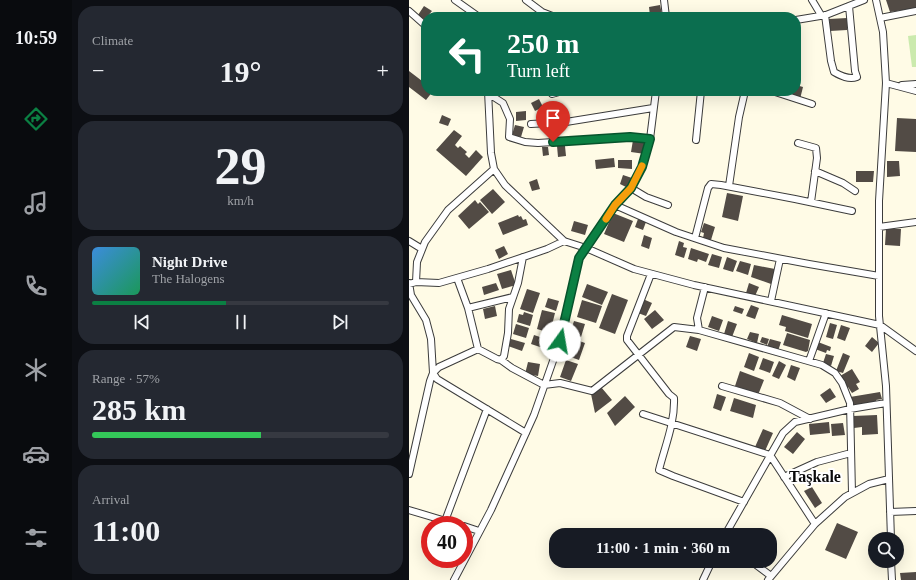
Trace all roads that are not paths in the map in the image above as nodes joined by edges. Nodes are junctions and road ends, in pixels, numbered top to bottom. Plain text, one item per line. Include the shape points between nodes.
1 (455, 0) edge
2 (526, 0) edge
3 (664, 0) edge
4 (811, 0) edge
5 (864, 0) edge
6 (875, 0) edge
7 (849, 6) junction
8 (409, 11) edge
9 (916, 11) edge
10 (472, 12) edge
11 (542, 12) edge
12 (665, 12) edge
13 (823, 15) junction
14 (880, 18) junction
15 (801, 19) edge
16 (421, 22) edge
17 (886, 83) junction
18 (916, 84) edge
19 (897, 86) junction
20 (916, 91) edge
21 (489, 96) edge
22 (493, 96) edge
23 (655, 96) edge
24 (700, 96) edge
25 (744, 96) edge
26 (787, 96) edge
27 (812, 104) dead end
28 (653, 108) junction
29 (531, 124) dead end
30 (650, 139) junction
31 (696, 140) dead end
32 (798, 143) dead end
33 (494, 169) junction
34 (815, 171) junction
35 (729, 186) junction
36 (631, 188) junction
37 (855, 191) dead end
38 (811, 202) junction
39 (615, 205) junction
40 (669, 205) dead end
41 (852, 211) dead end
42 (916, 222) edge
43 (879, 227) junction
44 (695, 238) junction
45 (409, 241) edge
46 (564, 241) junction
47 (586, 248) junction
48 (422, 249) junction
49 (523, 257) junction
50 (780, 259) junction
51 (651, 274) junction
52 (879, 276) junction
53 (457, 278) junction
54 (416, 282) junction
55 (409, 284) edge
56 (705, 288) junction
57 (513, 297) junction
58 (771, 301) junction
59 (468, 308) junction
60 (826, 313) junction
61 (880, 325) junction
62 (699, 330) junction
63 (479, 349) junction
64 (916, 351) edge
65 (637, 355) junction
66 (501, 360) junction
67 (809, 361) junction
68 (433, 373) junction
69 (544, 385) junction
70 (722, 386) dead end
71 (886, 403) junction
72 (487, 409) junction
73 (850, 409) junction
74 (643, 414) dead end
75 (809, 419) junction
76 (672, 424) junction
77 (526, 433) junction
78 (851, 453) junction
79 (770, 455) junction
80 (409, 474) edge
81 (784, 477) junction
82 (889, 479) junction
83 (852, 493) junction
84 (743, 502) junction
85 (409, 510) edge
86 (916, 511) edge
87 (890, 512) junction
88 (429, 516) edge
89 (447, 516) edge
90 (815, 524) junction
91 (729, 528) edge
92 (473, 529) edge
93 (479, 531) junction
94 (891, 532) edge
95 (709, 568) edge
96 (758, 568) edge
97 (891, 568) edge
98 (769, 578) edge
99 (454, 580) edge
100 (703, 580) edge
101 (892, 580) edge

1 - 10 street
2 - 11 street
3 - 12 street
4 - 13 street
5 - 7 street
6 - 14 street
7 - 13 street
7 - 13 street via 857,77 855,78 834,72
8 - 16 street
9 - 14 street
13 - 15 street
14 - 17 street
17 - 19 street
17 - 43 street
18 - 19 street
19 - 20 street
21 - 33 street
22 - 30 street via 503,103 510,119 509,137 525,142 630,137
23 - 28 street
24 - 31 street
25 - 35 street
26 - 27 street
28 - 29 street via 566,122
28 - 30 street
30 - 36 street via 642,167
32 - 34 street via 816,148
33 - 46 street via 505,185
33 - 48 street via 448,210
34 - 37 street
34 - 38 street
35 - 38 street
35 - 44 street via 711,184 708,188
36 - 39 street
36 - 40 street via 646,197
38 - 41 street
39 - 44 street
39 - 47 street
42 - 43 street
43 - 52 street
44 - 50 street via 724,248
45 - 48 street
46 - 47 street
46 - 49 street
47 - 51 street
47 - 69 street via 579,258 560,341
48 - 54 street via 417,262
49 - 53 street
49 - 57 street
50 - 52 street
50 - 58 street
51 - 56 street
51 - 65 street via 627,336
52 - 61 street
53 - 54 street via 439,283
53 - 59 street
54 - 55 street
55 - 68 street via 411,295 427,320
56 - 58 street
56 - 62 street via 697,318
57 - 59 street
57 - 66 street
58 - 60 street
59 - 63 street
60 - 61 street
60 - 67 street
61 - 64 street
61 - 71 street
62 - 65 street via 674,327
62 - 67 street
63 - 66 street
63 - 68 street via 439,367
65 - 69 street via 592,391 560,383
65 - 76 street via 674,398
66 - 69 street
67 - 73 street via 835,373 850,402
68 - 72 street via 437,379
68 - 80 street
69 - 77 street
70 - 75 street via 780,403
71 - 73 street
71 - 82 street
72 - 77 street
72 - 89 street
73 - 75 street
73 - 78 street
74 - 76 street
75 - 79 street via 795,422 783,433
76 - 79 street
76 - 84 street via 659,470
77 - 93 street
78 - 81 street via 817,462
78 - 83 street
79 - 81 street
79 - 84 street
81 - 90 street
82 - 83 street via 869,484
82 - 87 street
83 - 90 street
84 - 91 street
85 - 88 street
86 - 87 street
87 - 94 street
90 - 98 street
92 - 93 street
93 - 99 street
95 - 100 street
96 - 98 street
97 - 101 street

